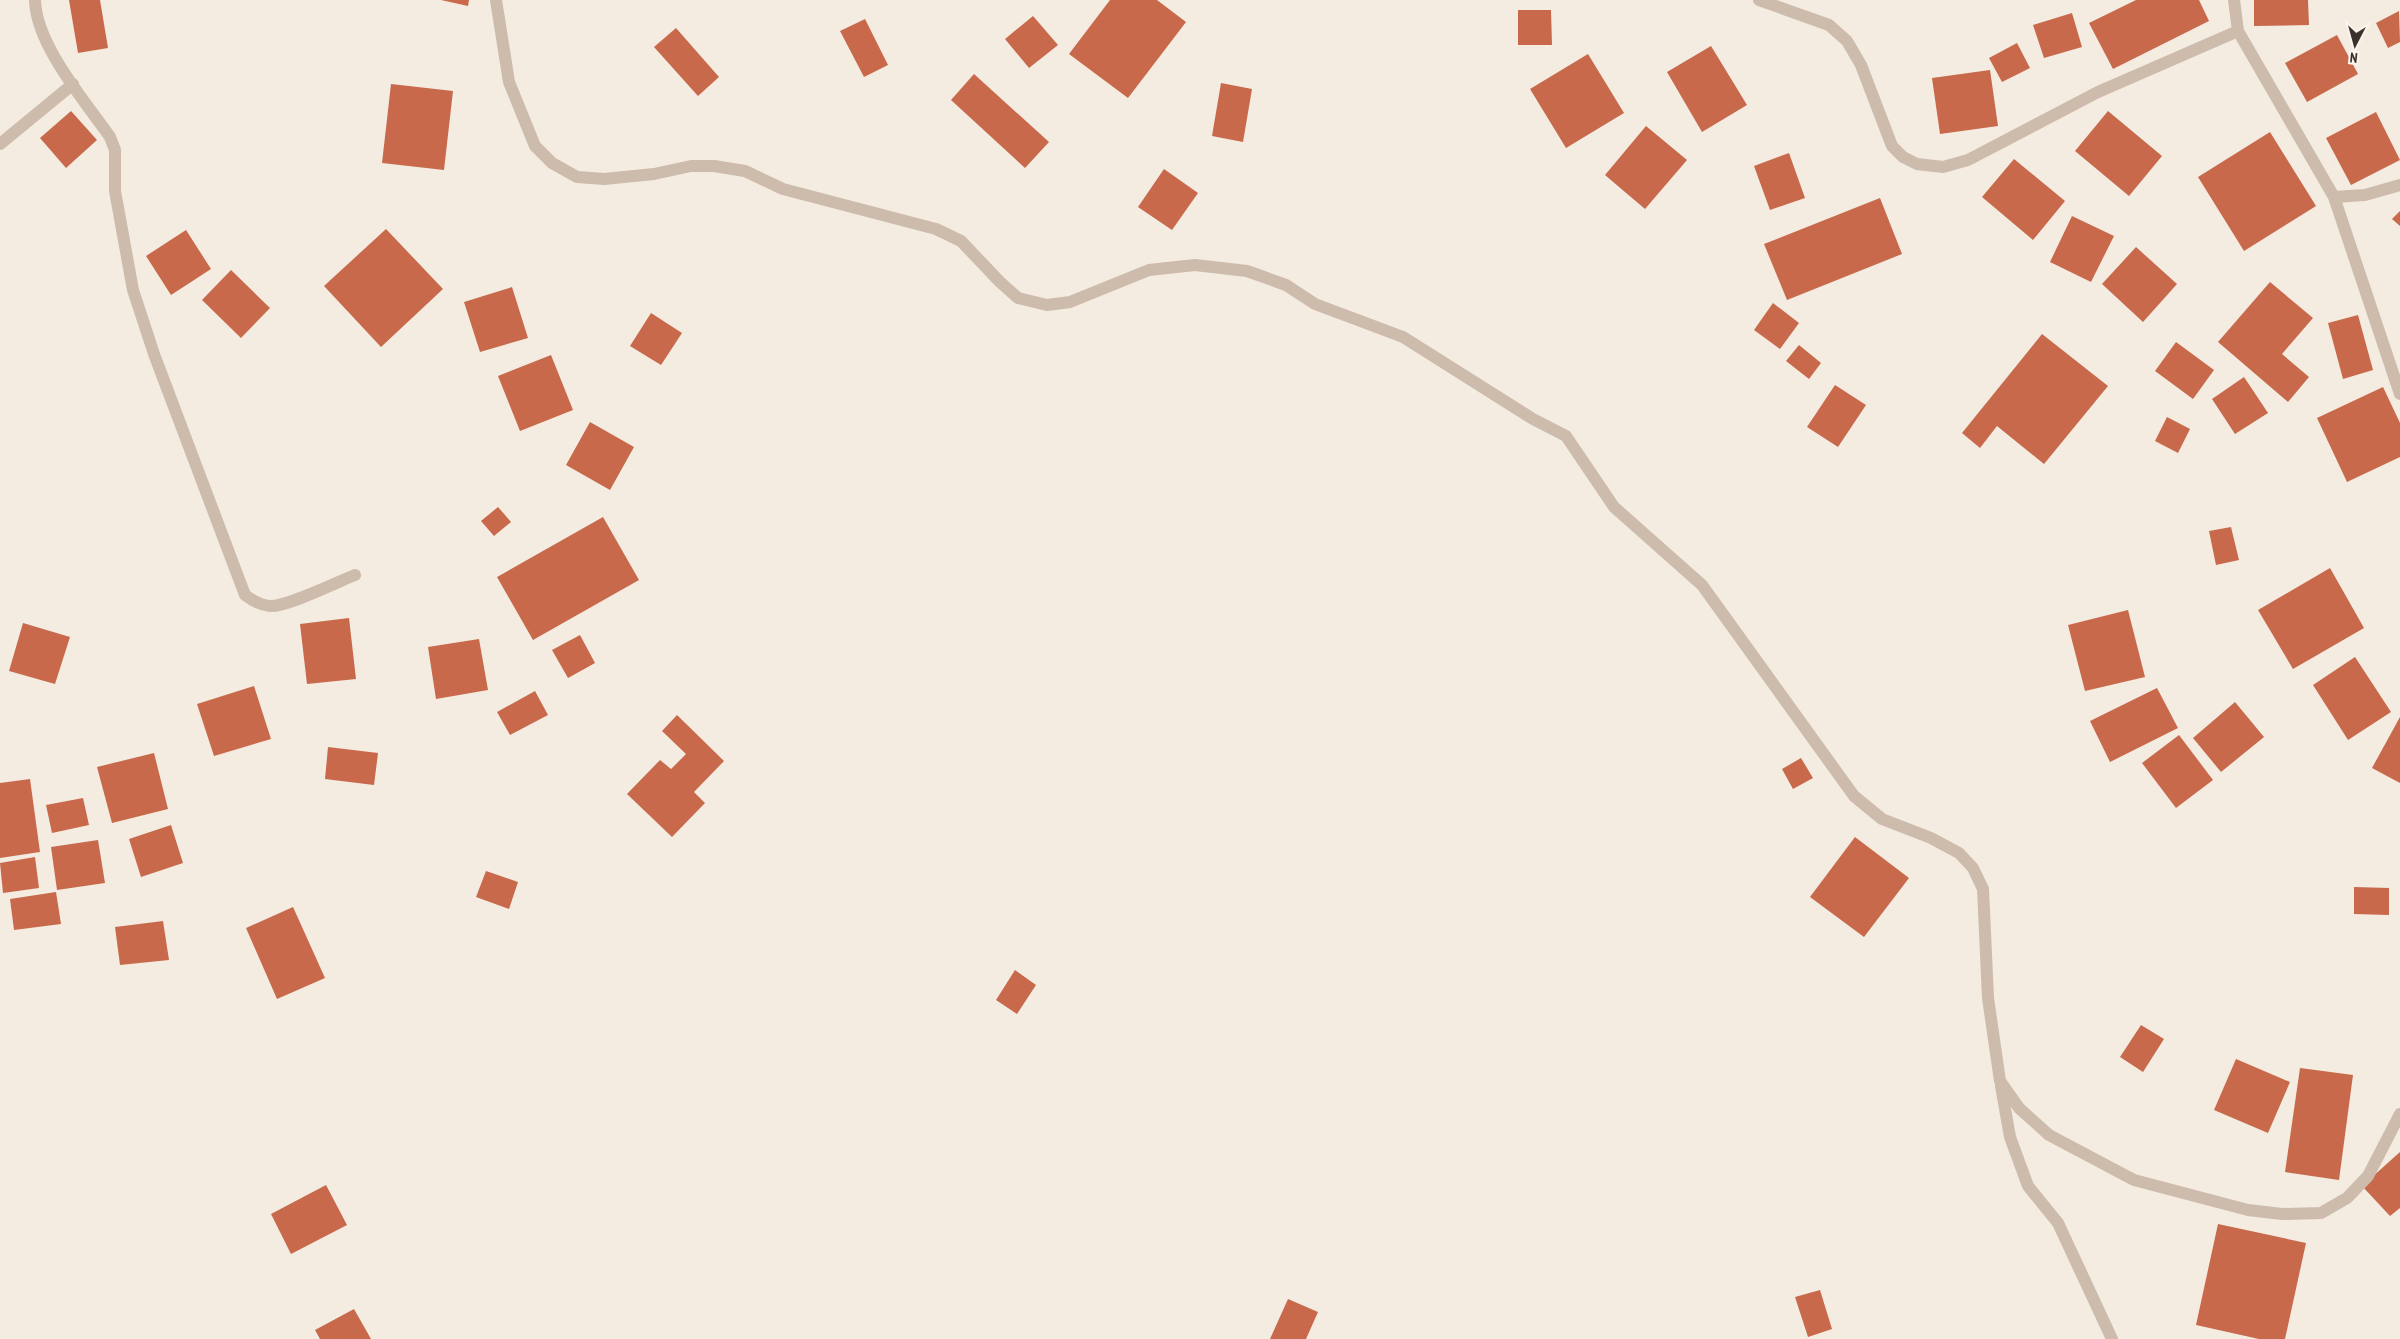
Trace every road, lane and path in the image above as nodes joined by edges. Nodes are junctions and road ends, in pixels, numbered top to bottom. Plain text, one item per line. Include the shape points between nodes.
1 (35, 0) edge
2 (496, 0) edge
3 (1759, 0) edge
4 (2234, 0) edge
5 (2238, 31) junction
6 (73, 84) junction
7 (0, 144) edge
8 (2400, 185) edge
9 (2334, 197) junction
10 (2400, 394) edge
11 (355, 575) dead end
12 (2000, 1081) junction
13 (2400, 1114) edge
14 (2112, 1339) edge

1 - 6 street via 48,47
2 - 12 street via 509,82 535,146 552,162 577,177 604,179 691,166 745,171 783,189 936,229 961,241 1018,298 1047,305 1070,302 1149,270 1195,265 1247,271 1286,285 1315,304 1403,337 1533,419 1566,436 1614,507 1702,585 1854,796 1882,819 1959,853 1973,868 1983,889 1988,998
3 - 5 street via 1829,25 1847,41 1861,66 1892,146 1917,164 1943,167 1968,160 2098,92
4 - 5 street
5 - 9 street
6 - 7 street
6 - 11 street via 110,137 115,150 115,191 134,290 154,354 245,595 257,603 272,606
8 - 9 street via 2365,195
9 - 10 street
12 - 13 street via 2019,1108 2049,1136 2134,1180 2248,1210 2282,1214 2321,1213 2347,1198 2368,1176
12 - 14 street via 2010,1137 2028,1186 2058,1223

